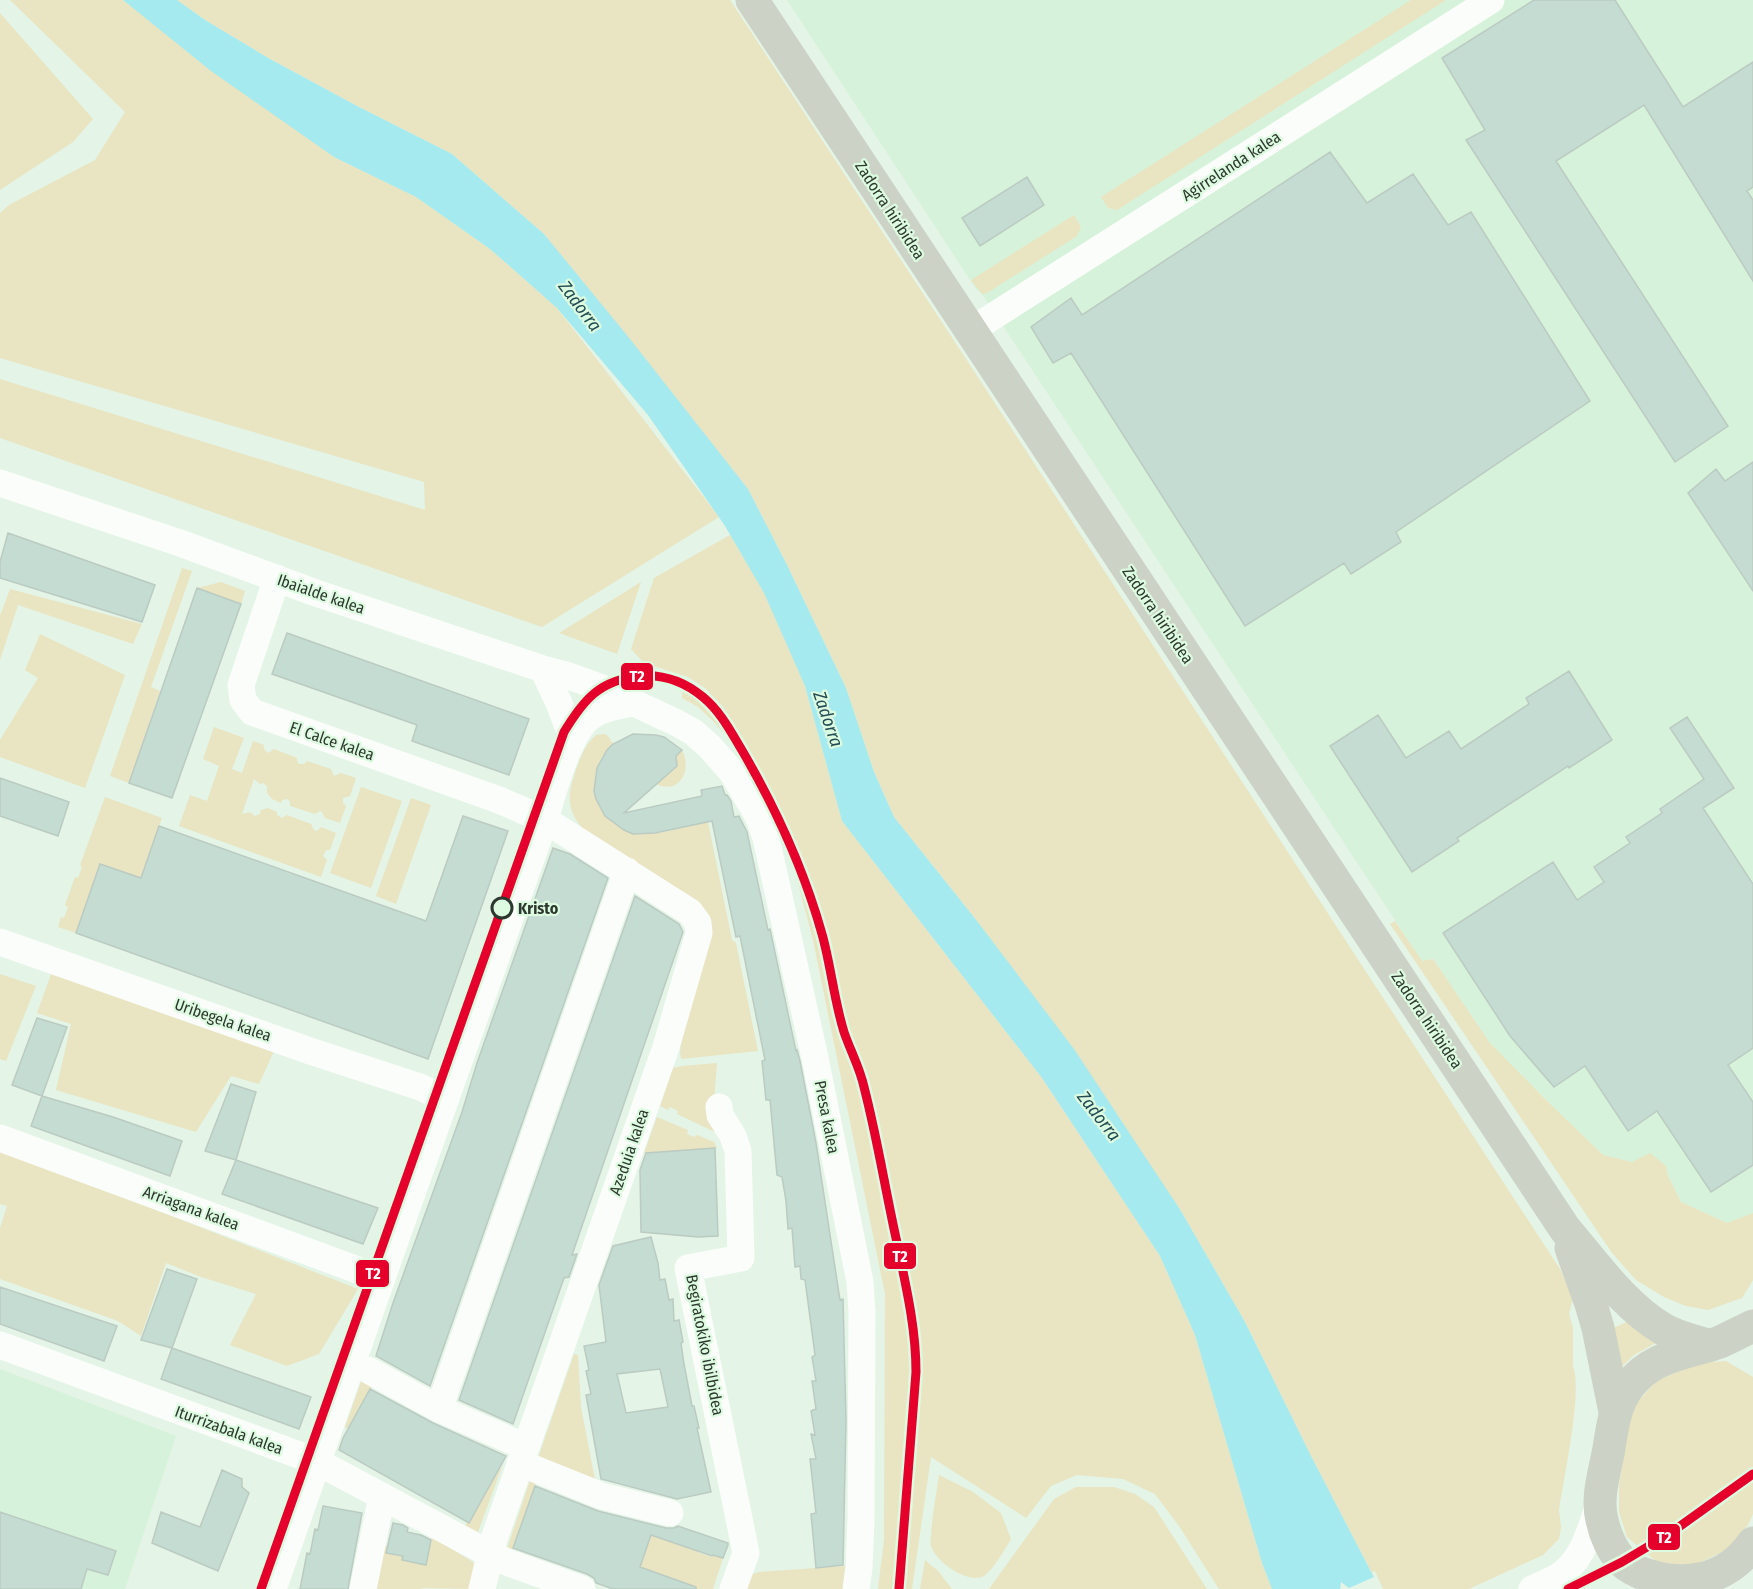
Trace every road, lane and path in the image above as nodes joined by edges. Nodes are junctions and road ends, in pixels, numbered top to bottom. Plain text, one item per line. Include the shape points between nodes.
1 (752, 0) edge
2 (1491, 0) edge
3 (970, 331) junction
4 (0, 483) edge
5 (277, 578) junction
6 (543, 669) junction
7 (637, 705) junction
8 (573, 740) junction
9 (545, 820) junction
10 (627, 871) junction
11 (0, 942) edge
12 (446, 1100) junction
13 (719, 1107) dead end
14 (0, 1138) edge
15 (1565, 1229) junction
16 (382, 1280) junction
17 (1753, 1326) edge
18 (1713, 1343) junction
19 (0, 1346) edge
20 (1753, 1356) edge
21 (368, 1370) dead end
22 (439, 1409) junction
23 (1615, 1412) junction
24 (523, 1455) junction
25 (317, 1463) junction
26 (382, 1496) junction
27 (1600, 1502) junction
28 (670, 1513) dead end
29 (1750, 1547) edge
30 (490, 1554) junction
31 (1664, 1586) edge
32 (273, 1589) edge
33 (363, 1589) edge
34 (482, 1589) edge
35 (582, 1589) edge
36 (733, 1589) edge
37 (856, 1589) edge
38 (1532, 1589) edge
39 (1741, 1589) edge

1 - 3 main road, Zadorra hiribidea
2 - 3 street, Agirrelanda kalea
3 - 15 main road, Zadorra hiribidea
4 - 5 street, Ibaialde kalea
5 - 6 street, Ibaialde kalea
5 - 9 street, El Calce kalea via 241,686 243,700 252,712
6 - 7 street, Ibaialde kalea
6 - 8 street
7 - 8 street via 599,712 587,719
7 - 37 street, Presa kalea via 685,727 709,746 749,798 766,838 860,1282 861,1519
8 - 9 street
9 - 10 street, Azeduia kalea
9 - 12 street
10 - 22 street
10 - 24 street, Azeduia kalea via 690,912 698,923 699,933 666,1047
11 - 12 street, Uribegela kalea via 420,1087
12 - 16 street
13 - 36 street, Begiratokiko ibilbidea via 738,1151 741,1258 688,1268 746,1553
14 - 16 street, Arriagana kalea
15 - 18 main road, Zadorra hiribidea via 1612,1285 1648,1318 1663,1329
15 - 23 main road, Zadorra hiribidea via 1591,1304
16 - 25 street
17 - 18 main road
18 - 20 main road, Zadorra hiribidea
18 - 23 main road, Zadorra hiribidea via 1679,1353 1647,1369 1636,1378
19 - 25 street, Iturrizabala kalea
21 - 22 street
22 - 24 street
23 - 27 main road, Zadorra hiribidea
24 - 28 street via 602,1496
24 - 30 street, Azeduia kalea
25 - 26 street, Iturrizabala kalea
25 - 32 street
26 - 30 street, Iturrizabala kalea
26 - 33 street
27 - 31 main road, Zadorra hiribidea via 1606,1533 1622,1562
27 - 38 street via 1580,1555 1557,1577
29 - 31 main road, Zadorra hiribidea via 1735,1564 1713,1577
29 - 39 main road, Zadorra hiribidea
30 - 34 street, Azeduia kalea
30 - 35 street, Iturrizabala kalea

